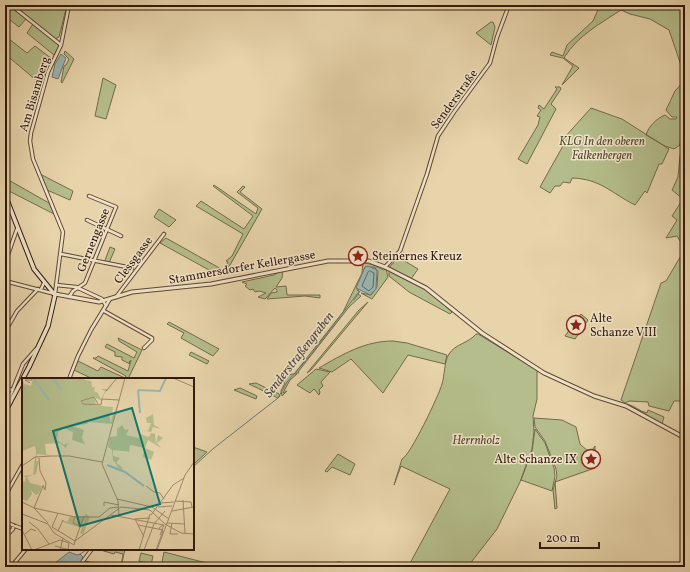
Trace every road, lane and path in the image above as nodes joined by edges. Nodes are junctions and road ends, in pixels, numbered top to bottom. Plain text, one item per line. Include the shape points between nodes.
1 (11, 5) edge
2 (69, 5) edge
3 (509, 5) edge
4 (61, 45) junction
5 (5, 195) edge
6 (90, 196) dead end
7 (86, 220) dead end
8 (17, 229) junction
9 (107, 229) junction
10 (164, 234) dead end
11 (121, 236) dead end
12 (61, 254) junction
13 (94, 261) junction
14 (5, 263) edge
15 (132, 268) dead end
16 (386, 268) junction
17 (5, 281) edge
18 (44, 283) junction
19 (56, 285) junction
20 (78, 288) junction
21 (39, 289) junction
22 (55, 294) junction
23 (69, 297) junction
24 (115, 297) junction
25 (110, 299) junction
26 (103, 302) junction
27 (106, 306) junction
28 (104, 311) junction
29 (9, 325) dead end
30 (37, 348) junction
31 (144, 348) dead end
32 (24, 378) edge
33 (69, 378) edge
34 (21, 385) edge
35 (5, 388) edge
36 (12, 390) junction
37 (6, 411) edge
38 (685, 438) edge
39 (22, 466) edge
40 (22, 471) edge
41 (19, 472) junction
42 (5, 496) edge
43 (5, 522) edge
44 (13, 525) junction
45 (22, 529) edge
46 (5, 537) edge
47 (25, 550) edge
48 (91, 550) edge
49 (10, 567) edge
50 (81, 567) edge

1 - 4 street
2 - 4 street, Am Bisamberg
3 - 16 street, Senderstraße via 490,63 438,136 400,251
4 - 12 street, Am Bisamberg via 48,72 30,141 38,171 63,232
5 - 8 main road
6 - 9 street, Gernengasse via 116,206
7 - 9 street
8 - 14 street
8 - 18 main road via 28,258
9 - 11 street
9 - 13 street, Gernengasse
10 - 24 street, Clessgasse
12 - 13 street
12 - 19 street
13 - 15 street
13 - 20 street, Gernengasse via 85,283
16 - 24 street, Stammersdorfer Kellergasse via 368,261 328,261 211,284 137,291
16 - 38 street, Stammersdorfer Kellergasse via 426,288 482,333 544,373 594,396 632,409
17 - 21 street
18 - 21 street
18 - 22 main road
19 - 20 street
19 - 22 street
20 - 23 street, Gernengasse
20 - 26 street
21 - 22 street
21 - 29 street via 17,311
22 - 23 street
22 - 30 main road via 50,320
23 - 26 street
24 - 25 street, Stammersdorfer Kellergasse
25 - 26 street, Stammersdorfer Kellergasse
25 - 27 street, Clessgasse
26 - 27 street
27 - 28 street, Clessgasse
28 - 31 street via 153,339
28 - 33 street, Clessgasse via 84,343
30 - 32 main road
30 - 36 street via 23,364
34 - 37 main road
35 - 36 street
36 - 37 street
39 - 41 street
40 - 41 street
41 - 42 street
43 - 44 street
44 - 45 street
44 - 46 street via 13,529
47 - 49 street
48 - 50 street

